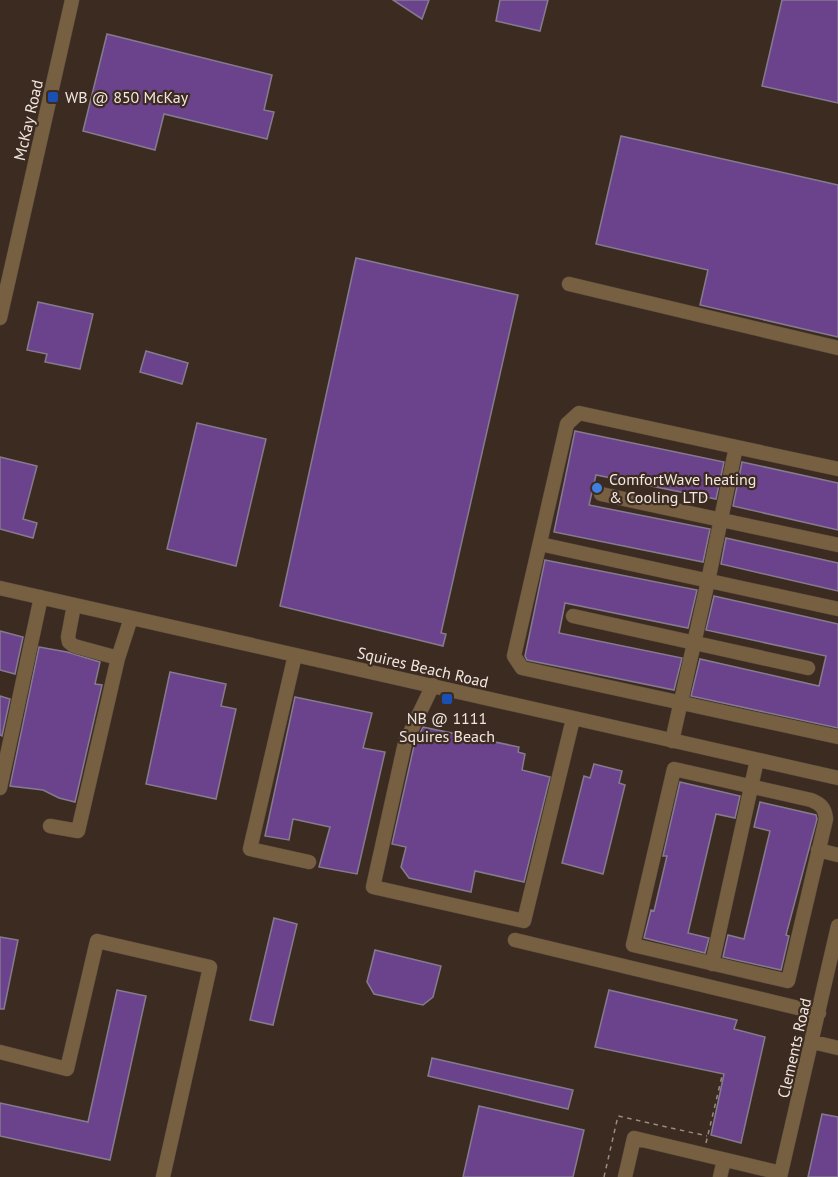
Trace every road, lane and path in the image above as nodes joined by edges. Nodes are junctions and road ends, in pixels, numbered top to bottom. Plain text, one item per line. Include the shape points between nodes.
1 (72, 0) edge
2 (569, 284) dead end
3 (0, 318) edge
4 (838, 348) edge
5 (736, 447) junction
6 (838, 469) edge
7 (601, 494) dead end
8 (721, 519) junction
9 (540, 544) junction
10 (838, 545) edge
11 (708, 582) junction
12 (0, 588) edge
13 (41, 597) junction
14 (74, 605) junction
15 (838, 609) edge
16 (573, 616) dead end
17 (131, 618) junction
18 (694, 642) junction
19 (295, 655) junction
20 (118, 658) junction
21 (808, 668) dead end
22 (433, 686) junction
23 (679, 702) junction
24 (573, 719) junction
25 (838, 737) edge
26 (5, 740) edge
27 (676, 742) junction
28 (757, 760) junction
29 (674, 769) junction
30 (838, 778) edge
31 (752, 786) junction
32 (0, 788) edge
33 (50, 826) dead end
34 (818, 850) junction
35 (838, 855) edge
36 (309, 862) dead end
37 (838, 926) edge
38 (515, 940) dead end
39 (711, 964) junction
40 (832, 980) edge
41 (819, 1013) junction
42 (813, 1042) junction
43 (838, 1047) edge
44 (0, 1052) edge
45 (722, 1076) dead end
46 (703, 1155) junction
47 (724, 1160) junction
48 (781, 1175) edge
49 (163, 1177) edge
50 (625, 1177) edge
51 (720, 1177) edge

1 - 3 street, McKay Road
2 - 4 street
5 - 6 street
5 - 8 street
5 - 9 street via 579,413 567,424
7 - 8 street
8 - 10 street
8 - 11 street
9 - 11 street
9 - 23 street via 514,656 522,668
11 - 15 street
11 - 18 street
12 - 13 street, Squires Beach Road
13 - 14 street, Squires Beach Road
13 - 26 street
14 - 17 street, Squires Beach Road
14 - 20 street via 69,642
16 - 18 street
17 - 19 street, Squires Beach Road
17 - 20 street
18 - 21 street
18 - 23 street
19 - 22 street, Squires Beach Road
19 - 36 street via 250,849
20 - 33 street via 78,831
22 - 24 street, Squires Beach Road
22 - 24 street via 405,743 373,886 524,921
23 - 25 street
23 - 27 street
24 - 27 street, Squires Beach Road
26 - 32 street
27 - 28 street, Squires Beach Road
27 - 29 street
28 - 30 street, Squires Beach Road
28 - 31 street
29 - 31 street
29 - 39 street via 633,945
31 - 34 street via 821,805 826,819
31 - 39 street
34 - 35 street
34 - 39 street via 788,981
37 - 40 street, Clements Road
38 - 41 street
40 - 41 street, Clements Road
41 - 42 street, Clements Road
42 - 43 street
42 - 48 street, Clements Road
44 - 49 street via 67,1069 97,941 210,967
45 - 46 path
46 - 47 street
46 - 50 street via 634,1138
47 - 48 street
47 - 51 street

